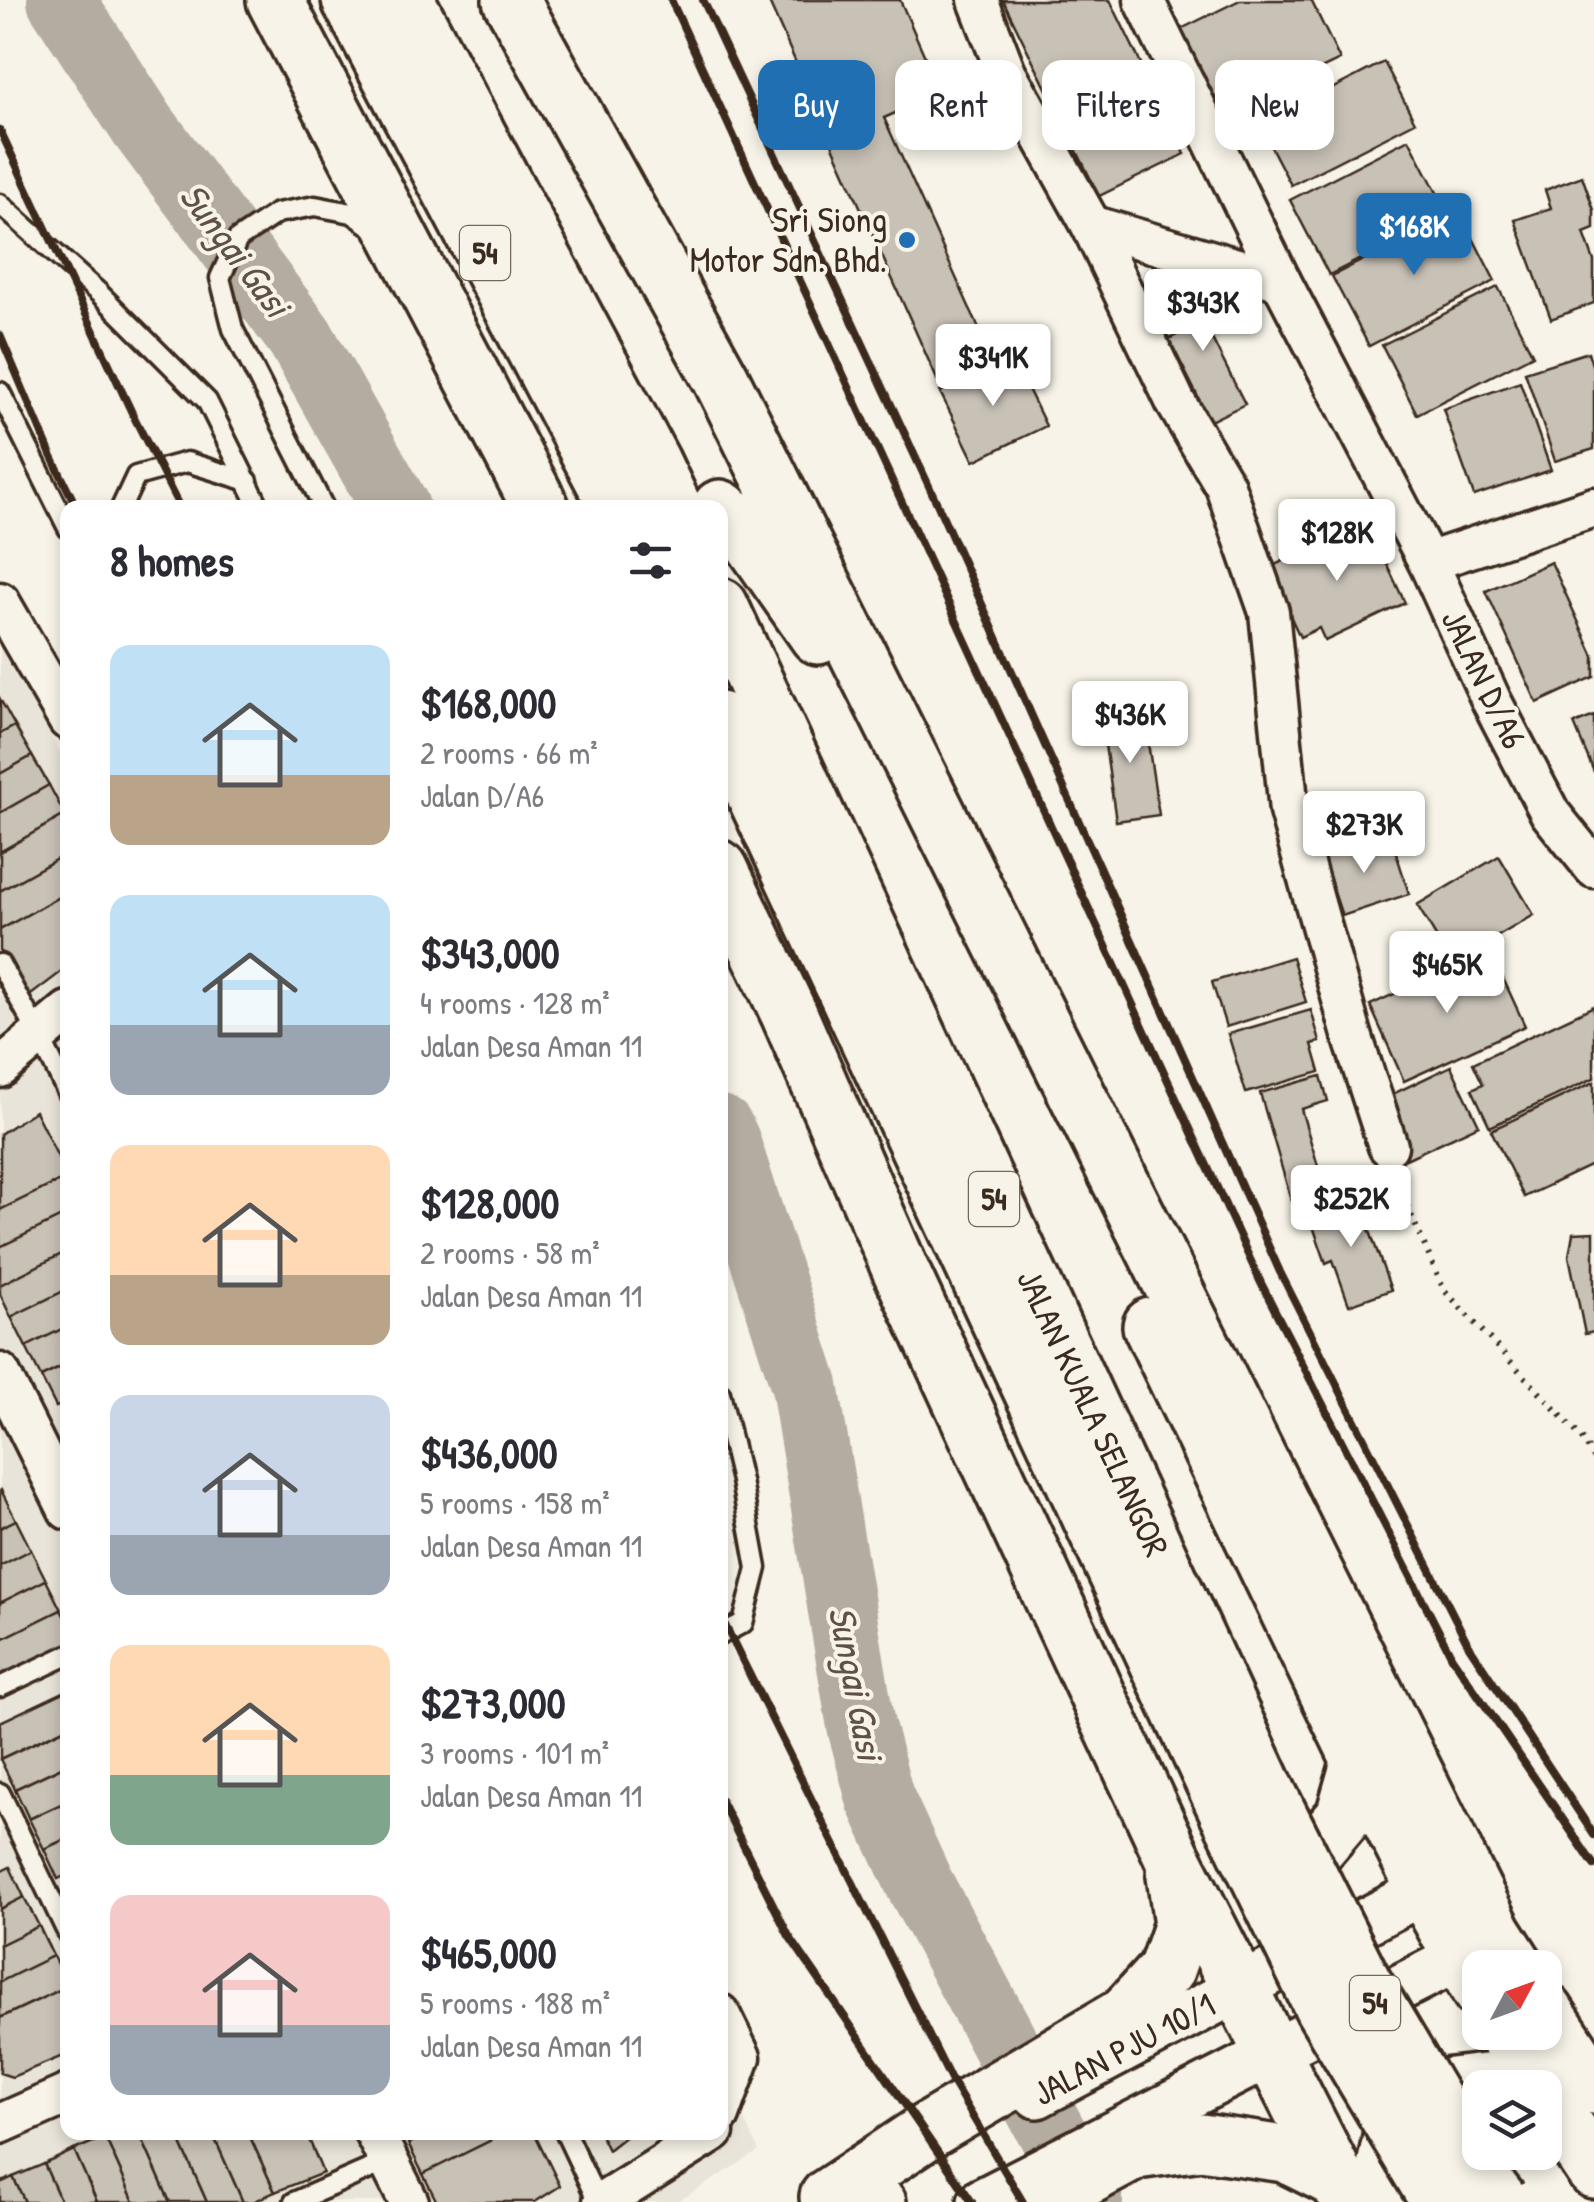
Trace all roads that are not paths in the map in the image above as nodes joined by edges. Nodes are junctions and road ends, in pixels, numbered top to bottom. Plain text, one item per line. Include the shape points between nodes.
1 (275, 0) edge
2 (350, 0) edge
3 (406, 0) edge
4 (511, 0) edge
5 (978, 0) edge
6 (1144, 0) edge
7 (0, 204) edge
8 (1091, 225) junction
9 (414, 266) junction
10 (1281, 281) junction
11 (0, 392) edge
12 (248, 481) junction
13 (663, 484) edge
14 (125, 500) edge
15 (256, 500) edge
16 (320, 500) edge
17 (537, 500) edge
18 (614, 500) edge
19 (701, 500) edge
20 (1594, 507) edge
21 (60, 512) edge
22 (728, 513) edge
23 (1428, 562) junction
24 (0, 602) edge
25 (728, 624) edge
26 (60, 706) edge
27 (728, 736) edge
28 (1594, 868) edge
29 (728, 886) edge
30 (0, 964) edge
31 (53, 1023) edge
32 (60, 1056) edge
33 (0, 1068) edge
34 (1388, 1146) road end
35 (0, 1372) edge
36 (728, 1427) edge
37 (728, 1463) edge
38 (741, 1481) junction
39 (60, 1494) edge
40 (728, 1631) edge
41 (60, 1659) edge
42 (0, 1687) edge
43 (1360, 1760) junction
44 (0, 1792) edge
45 (1248, 1803) junction
46 (1173, 1858) junction
47 (1424, 1890) junction
48 (60, 1917) edge
49 (1506, 1950) edge
50 (1462, 1959) edge
51 (1462, 1977) edge
52 (1239, 1988) junction
53 (1133, 2028) junction
54 (728, 2031) edge
55 (1562, 2038) edge
56 (1272, 2052) junction
57 (1462, 2085) edge
58 (1594, 2086) edge
59 (728, 2093) edge
60 (60, 2098) edge
61 (1186, 2122) junction
62 (1562, 2122) edge
63 (0, 2124) edge
64 (1562, 2139) edge
65 (568, 2140) edge
66 (705, 2140) edge
67 (381, 2147) edge
68 (1591, 2166) edge
69 (1355, 2194) edge
70 (824, 2200) edge
71 (294, 2202) edge
72 (408, 2202) edge
73 (601, 2202) edge
74 (883, 2202) edge
75 (981, 2202) edge
76 (1041, 2202) edge
77 (1439, 2202) edge
78 (1500, 2202) edge

1 - 9 highway
2 - 18 highway, 54
3 - 13 highway, 54
4 - 49 highway via 721,378
5 - 8 street via 1006,72
6 - 10 street, JALAN D/A6
7 - 12 lane via 207,401
8 - 10 street
8 - 34 street via 1176,403 1225,486 1269,612 1289,811
9 - 16 lane via 352,213 315,206 277,213 238,239 220,278 232,329
9 - 17 highway
10 - 23 street, JALAN D/A6
11 - 21 lane
12 - 14 lane via 187,462 136,476
12 - 15 lane
13 - 19 highway
20 - 23 street
22 - 43 highway via 821,640
23 - 28 street, JALAN D/A6 via 1550,813
24 - 26 street
25 - 45 highway, JALAN KUALA SELANGOR / 54
27 - 45 highway, JALAN KUALA SELANGOR / 54
29 - 46 highway
30 - 31 lane
31 - 32 lane
31 - 33 street
35 - 39 street
36 - 38 lane
37 - 38 lane
38 - 40 lane via 757,1568 743,1623
41 - 42 lane
43 - 46 highway via 1344,1816 1310,1856 1279,1869
43 - 47 highway
44 - 48 lane
45 - 77 highway, JALAN KUALA SELANGOR / 54, bridge via 1323,2008
45 - 78 highway, JALAN KUALA SELANGOR / 54, bridge
46 - 52 highway
46 - 53 highway via 1182,1924 1166,1970
47 - 50 highway
47 - 52 street, JALAN PJU 10/1
51 - 56 street, JALAN PJU 10/1
52 - 53 street, JALAN PJU 10/1
52 - 56 highway
53 - 70 highway
54 - 59 street via 741,2058
55 - 58 highway
56 - 61 street, JALAN PJU 10/1
56 - 69 highway
57 - 69 highway via 1436,2088 1410,2106
60 - 63 street
61 - 69 highway via 1285,2154
61 - 75 street, JALAN PJU 10/1
61 - 76 highway
62 - 68 highway
64 - 68 highway
65 - 73 lane
66 - 73 street
67 - 71 lane
67 - 72 street
70 - 74 street via 868,2196

